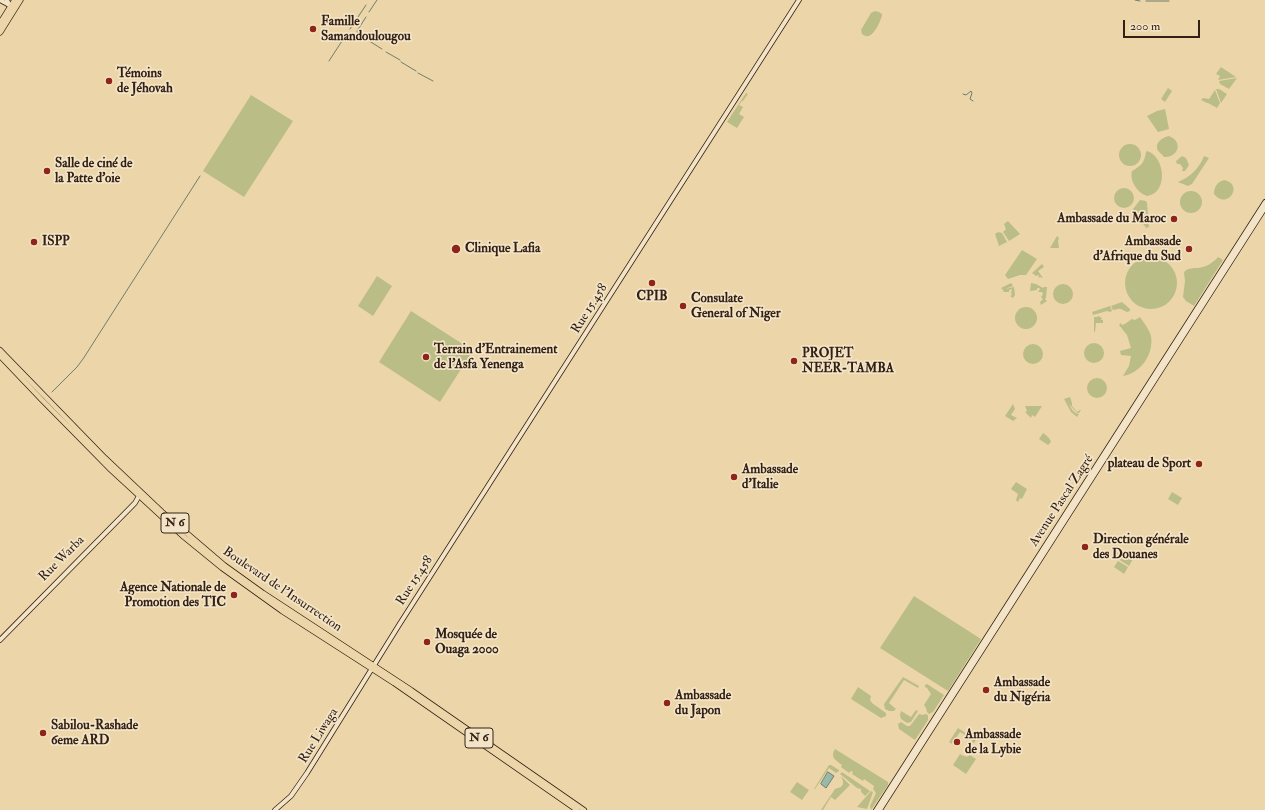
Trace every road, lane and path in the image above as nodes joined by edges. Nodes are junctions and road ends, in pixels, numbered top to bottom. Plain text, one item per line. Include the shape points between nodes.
1 (0, 0) edge
2 (7, 0) edge
3 (15, 0) edge
4 (20, 0) edge
5 (799, 0) edge
6 (11, 7) junction
7 (12, 14) junction
8 (0, 24) edge
9 (0, 32) edge
10 (1265, 202) edge
11 (1265, 208) edge
12 (0, 350) edge
13 (0, 356) edge
14 (141, 494) junction
15 (0, 639) edge
16 (374, 667) junction
17 (275, 810) edge
18 (577, 810) edge
19 (584, 810) edge
20 (876, 810) edge
21 (880, 810) edge

1 - 6 main road
2 - 6 main road
3 - 6 highway
4 - 7 highway
5 - 16 main road, Rue 15.458
6 - 7 main road
6 - 8 highway
7 - 9 highway
10 - 20 main road, Avenue Pascal Zagré
11 - 21 main road, Avenue Pascal Zagré
12 - 14 main road, Boulevard de l'Insurrection / N 6
13 - 14 main road, Boulevard de l'Insurrection / N 6 via 85,444
14 - 15 main road, Rue Warba
14 - 16 main road, Boulevard de l'Insurrection / N 6 via 184,537 222,568 282,611
16 - 17 main road, Rue Liwaga via 296,790
16 - 18 main road, Boulevard de l'Insurrection / N 6
16 - 19 main road, Boulevard de l'Insurrection / N 6

